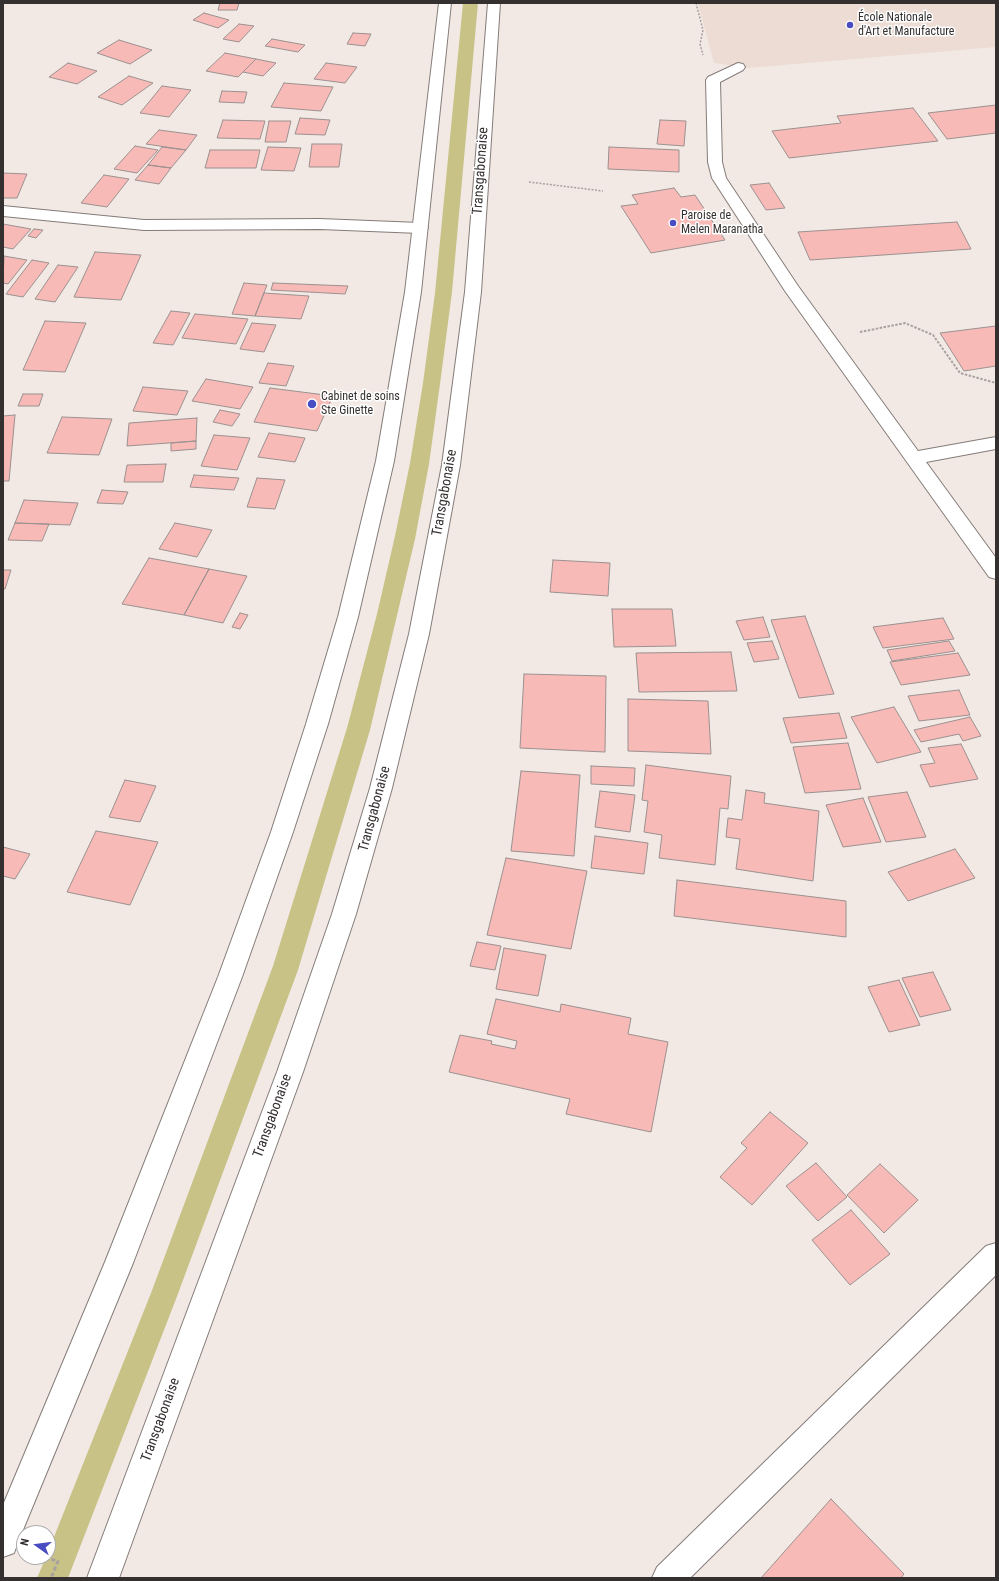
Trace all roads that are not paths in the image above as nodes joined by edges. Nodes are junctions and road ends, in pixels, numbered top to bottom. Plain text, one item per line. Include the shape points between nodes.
1 (445, 3) edge
2 (494, 3) edge
3 (738, 66) dead end
4 (3, 211) edge
5 (420, 228) junction
6 (996, 443) edge
7 (914, 458) junction
8 (996, 572) edge
9 (996, 1256) edge
10 (11, 1500) edge
11 (3, 1542) edge
12 (109, 1573) edge
13 (668, 1578) edge

1 - 5 main road
2 - 12 main road, Transgabonaise via 473,292 451,465 418,634 381,788 344,914 290,1072
3 - 7 main road via 713,80 715,162 719,178 791,288
4 - 5 main road via 144,225 320,224
5 - 10 main road via 413,292 386,461 348,617 317,724 230,977 119,1263
6 - 7 main road
7 - 8 main road
9 - 13 main road
10 - 11 main road

